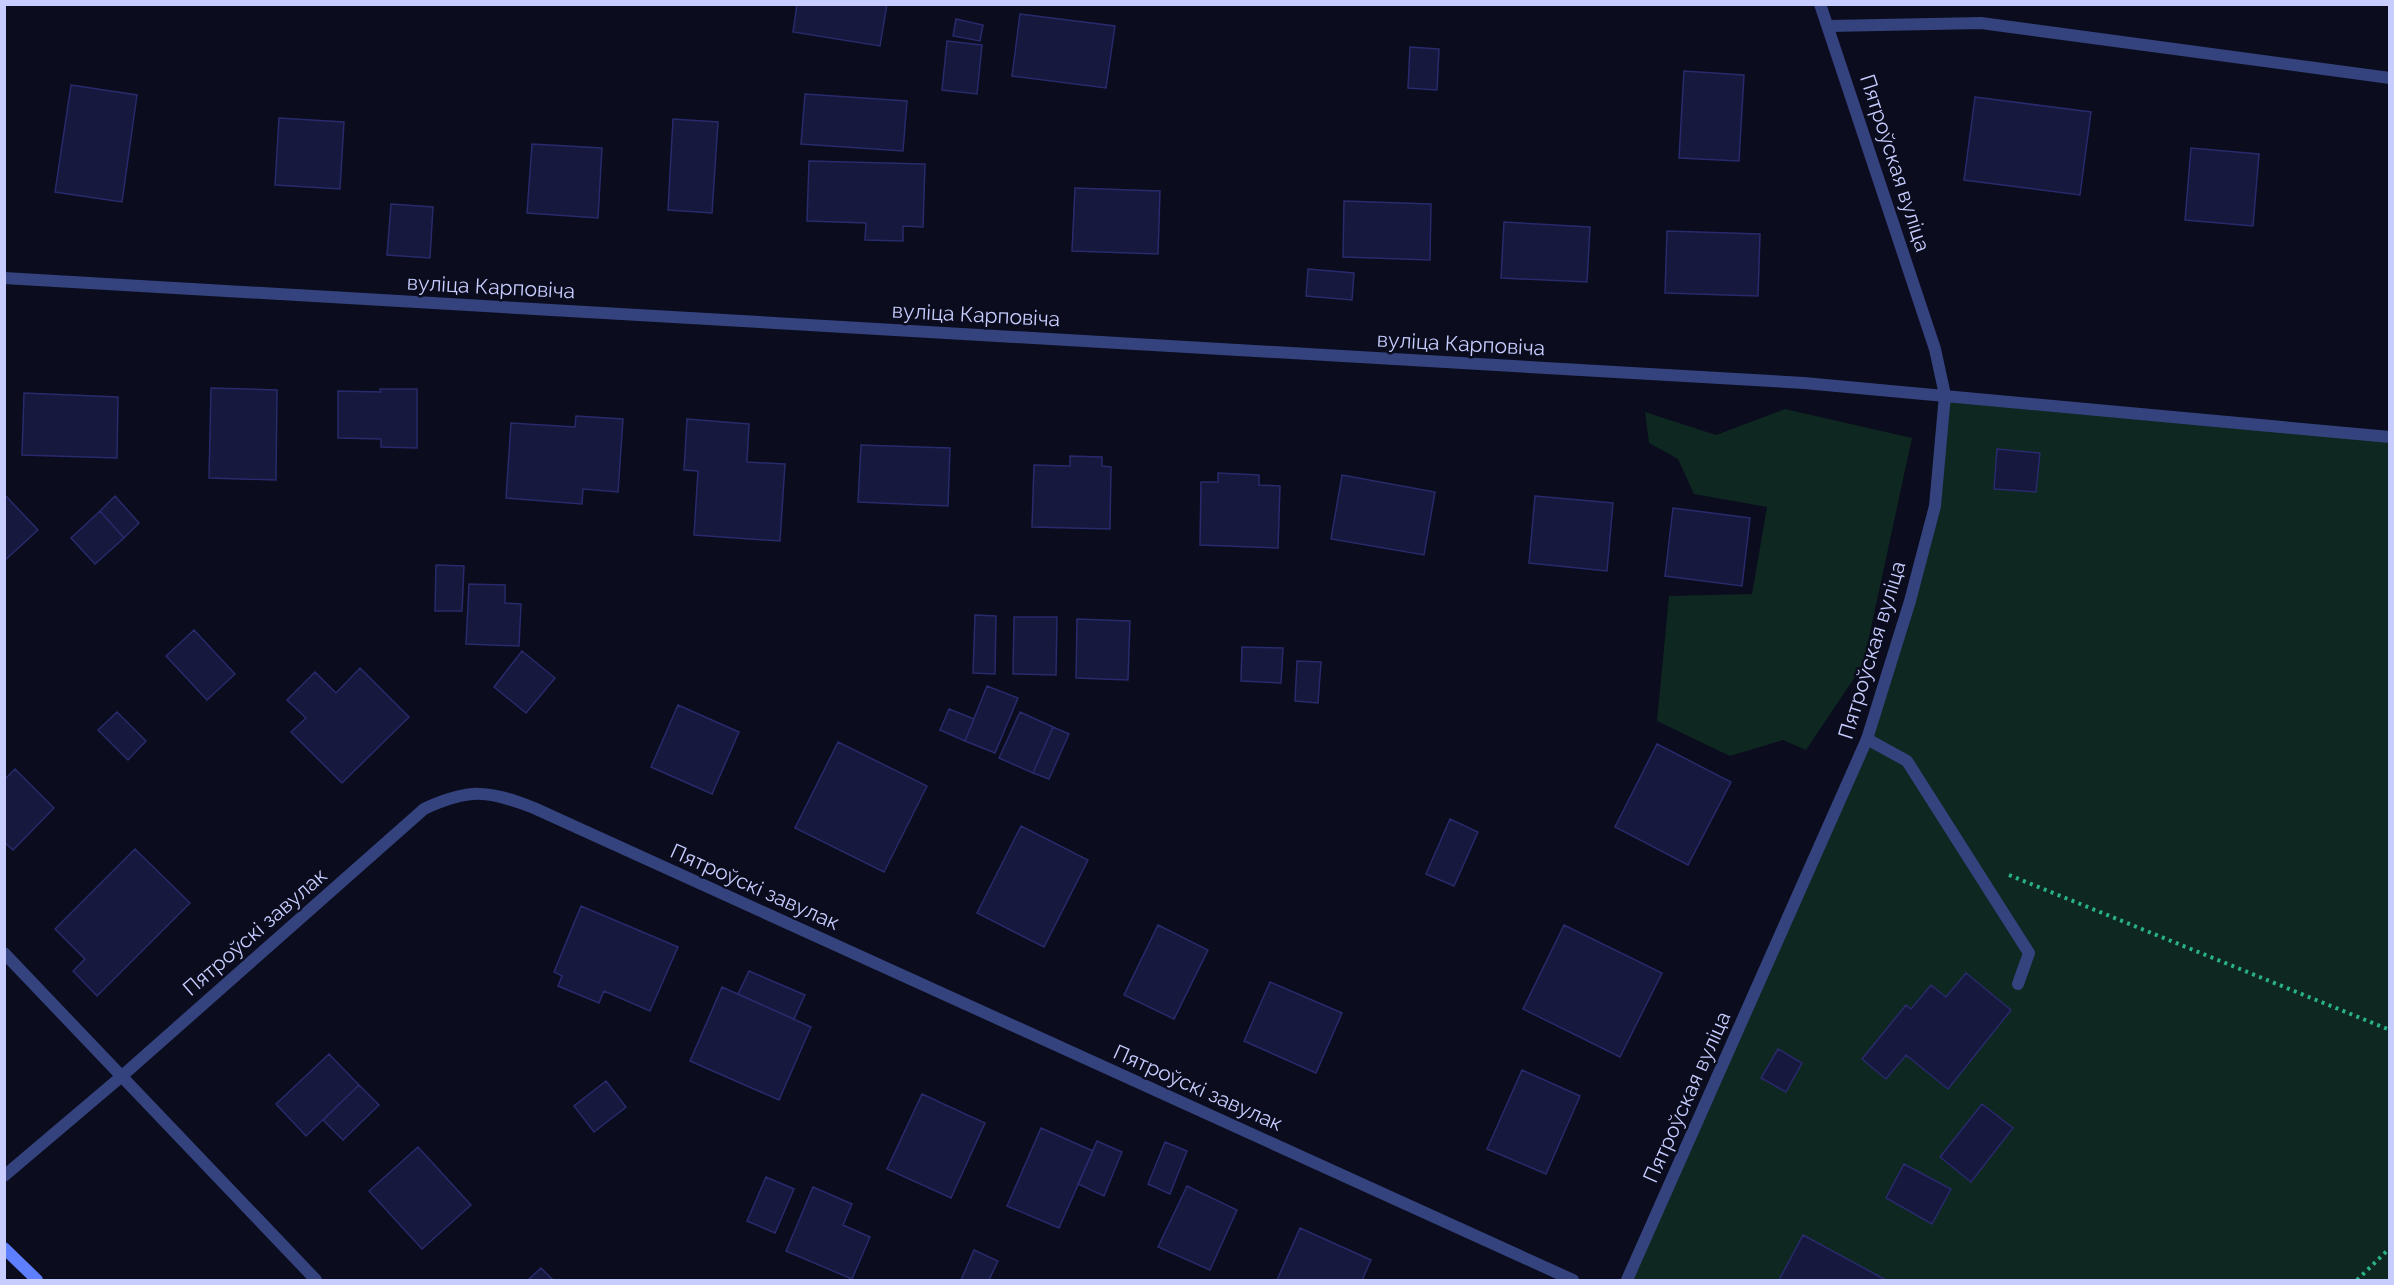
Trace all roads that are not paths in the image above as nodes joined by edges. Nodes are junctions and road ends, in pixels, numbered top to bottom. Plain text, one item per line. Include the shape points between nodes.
1 (1820, 4) edge
2 (1829, 26) junction
3 (2390, 78) edge
4 (4, 278) edge
5 (1945, 395) junction
6 (2390, 437) edge
7 (1867, 739) junction
8 (4, 953) edge
9 (2018, 984) dead end
10 (122, 1076) junction
11 (4, 1176) edge
12 (4, 1248) edge
13 (37, 1281) edge
14 (316, 1281) edge
15 (1573, 1281) edge
16 (1627, 1281) edge

1 - 2 street, Пятроўская вуліца
2 - 3 street via 1981,24
2 - 5 street, Пятроўская вуліца via 1935,349
4 - 5 street, вуліца Карповіча via 1804,383
5 - 6 street, вуліца Карповіча
5 - 7 street, Пятроўская вуліца via 1935,506
7 - 9 street via 1907,761 2029,953
7 - 16 street, Пятроўская вуліца
8 - 10 street
10 - 11 street, Пятроўскі завулак
10 - 14 street
10 - 15 street, Пятроўскі завулак via 424,809 450,797 476,793 505,797
12 - 13 main road

